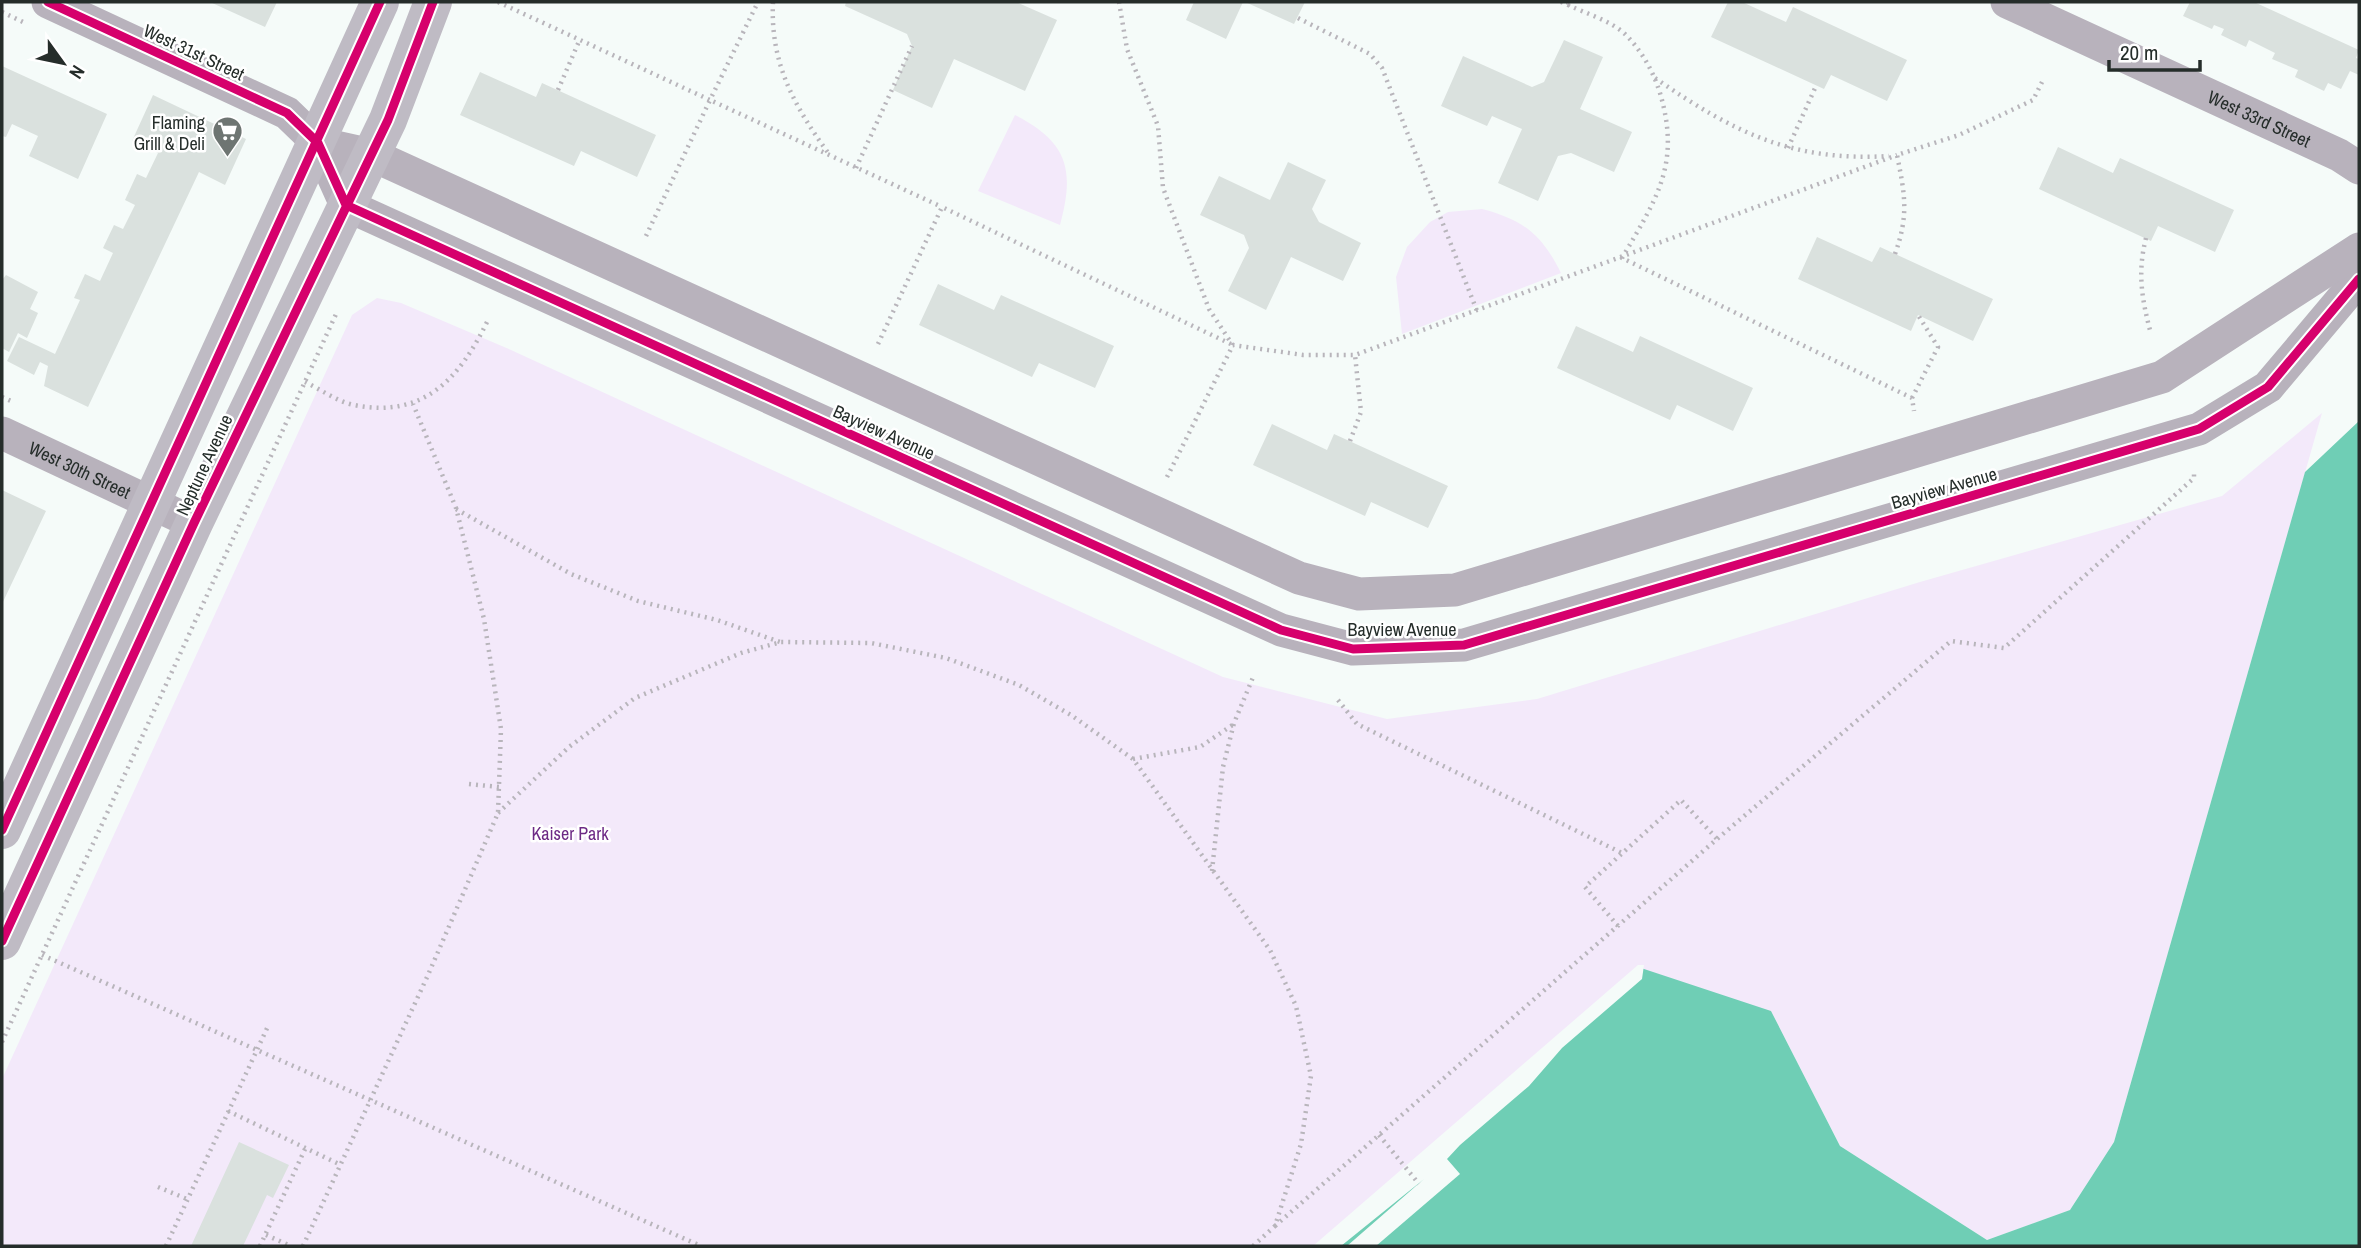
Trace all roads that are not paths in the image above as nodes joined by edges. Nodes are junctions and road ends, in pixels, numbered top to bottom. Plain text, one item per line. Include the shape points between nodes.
1 (48, 2) edge
2 (380, 2) edge
3 (433, 2) edge
4 (2007, 2) edge
5 (318, 143) junction
6 (372, 155) junction
7 (2359, 168) edge
8 (346, 205) junction
9 (2359, 249) edge
10 (2359, 279) edge
11 (2, 433) edge
12 (150, 502) junction
13 (194, 523) junction
14 (2, 830) edge
15 (2, 941) edge

1 - 5 street, West 31st Street via 287,113
2 - 5 main road, Neptune Avenue
3 - 6 main road, Neptune Avenue
4 - 7 street, West 33rd Street
5 - 6 street, Bayview Avenue
5 - 8 street
5 - 12 main road, Neptune Avenue
6 - 8 main road, Neptune Avenue
6 - 9 street, Bayview Avenue via 1299,578 1359,594 1455,590 2162,377
8 - 10 street, Bayview Avenue via 1280,630 1353,649 1464,645 2199,429 2268,387
8 - 13 main road, Neptune Avenue
11 - 12 street, West 30th Street
12 - 13 street, West 30th Street
12 - 14 main road, Neptune Avenue
13 - 15 main road, Neptune Avenue

